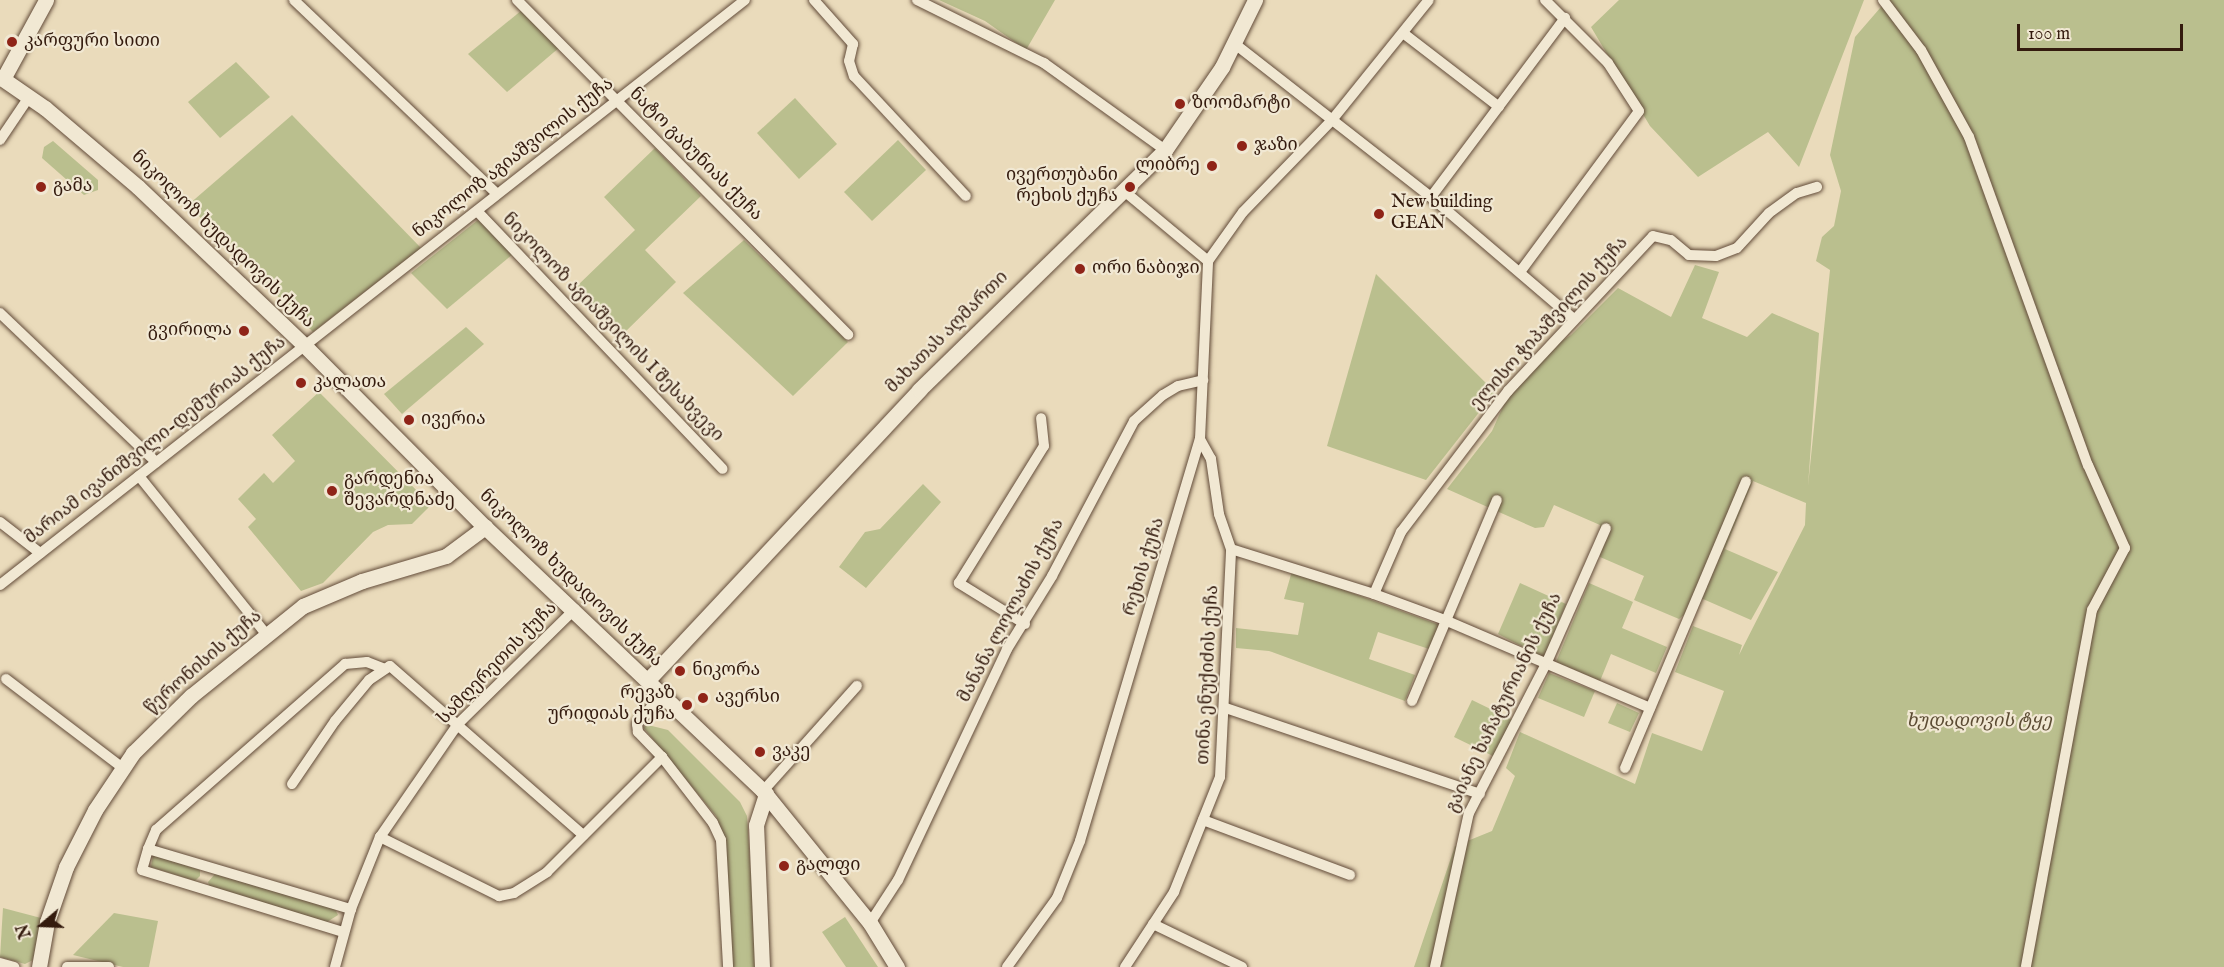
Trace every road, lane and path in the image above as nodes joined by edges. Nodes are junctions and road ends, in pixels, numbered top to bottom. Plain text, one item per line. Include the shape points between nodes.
1 (46, 0) edge
2 (294, 0) edge
3 (517, 0) edge
4 (745, 0) edge
5 (814, 0) edge
6 (917, 0) edge
7 (1255, 0) edge
8 (1429, 0) edge
9 (1883, 0) edge
10 (1547, 1) edge
11 (1565, 18) junction
12 (1403, 33) junction
13 (1235, 44) junction
14 (1, 78) edge
15 (29, 97) junction
16 (615, 99) junction
17 (1499, 107) junction
18 (1332, 120) junction
19 (0, 140) edge
20 (1165, 150) junction
21 (1817, 187) dead end
22 (1124, 191) junction
23 (496, 193) junction
24 (966, 196) dead end
25 (1431, 197) junction
26 (477, 211) junction
27 (1208, 261) junction
28 (1520, 272) junction
29 (0, 313) edge
30 (1574, 319) junction
31 (848, 335) dead end
32 (304, 345) junction
33 (1203, 380) junction
34 (1041, 418) dead end
35 (1200, 439) junction
36 (156, 462) junction
37 (723, 469) dead end
38 (139, 476) junction
39 (1746, 482) dead end
40 (1497, 500) dead end
41 (0, 522) edge
42 (485, 527) junction
43 (1606, 528) dead end
44 (1231, 549) junction
45 (40, 553) junction
46 (0, 585) edge
47 (1374, 594) junction
48 (575, 609) junction
49 (1445, 620) junction
50 (1025, 624) junction
51 (267, 635) junction
52 (1547, 662) junction
53 (383, 668) junction
54 (6, 679) dead end
55 (648, 680) junction
56 (857, 686) dead end
57 (662, 694) junction
58 (1412, 701) dead end
59 (1226, 708) junction
60 (1650, 708) junction
61 (458, 724) junction
62 (662, 757) junction
63 (123, 768) junction
64 (1625, 768) dead end
65 (292, 784) dead end
66 (765, 793) junction
67 (1480, 794) junction
68 (1203, 820) junction
69 (583, 835) junction
70 (380, 837) junction
71 (148, 849) junction
72 (1350, 875) dead end
73 (351, 909) junction
74 (870, 923) junction
75 (1153, 924) junction
76 (344, 932) junction
77 (0, 963) edge
78 (14, 967) edge
79 (39, 967) edge
80 (67, 967) edge
81 (109, 967) edge
82 (335, 967) edge
83 (728, 967) edge
84 (762, 967) edge
85 (897, 967) edge
86 (1007, 967) edge
87 (1125, 967) edge
88 (1242, 967) edge
89 (1435, 967) edge
90 (2026, 967) edge

1 - 14 main road
2 - 23 street
3 - 16 street, ნატო გაბუნიას ქუჩა
4 - 16 street, ნიკოლოზ აგიაშვილის ქუჩა
5 - 24 street via 853,44 849,61 854,76
6 - 20 street via 1044,63
7 - 13 main road, მახათას აღმართი
8 - 12 street
9 - 90 street via 1920,50 1969,137 2088,465 2125,548 2092,610
10 - 11 street
11 - 17 street
11 - 28 street via 1608,63 1639,111
12 - 17 street
12 - 18 street
13 - 18 street
13 - 20 main road, მახათას აღმართი
14 - 15 main road, ნიკოლოზ ხუდადოვის ქუჩა
15 - 19 street
15 - 32 main road, ნიკოლოზ ხუდადოვის ქუჩა via 111,161
16 - 23 street, ნიკოლოზ აგიაშვილის ქუჩა
16 - 31 street, ნატო გაბუნიას ქუჩა
17 - 25 street
18 - 25 street
18 - 27 street via 1248,206
20 - 22 main road, მახათას აღმართი
21 - 30 street, ელისო ჭიპაშვილის ქუჩა via 1797,193 1769,213 1737,248 1716,256 1689,255 1671,240 1653,236
22 - 27 street
22 - 55 main road, მახათას აღმართი via 919,390
23 - 26 street, ნიკოლოზ აგიაშვილის ქუჩა
25 - 28 street
26 - 32 street, ნიკოლოზ აგიაშვილის ქუჩა
26 - 37 street, ნიკოლოზ აგიაშვილის I შესახვევი
27 - 33 street, რეხის ქუჩა
28 - 30 street
29 - 36 street
30 - 47 street, ელისო ჭიპაშვილის ქუჩა via 1508,390 1401,532
32 - 36 street, მარიამ ივანიშვილი-დემურიას ქუჩა
32 - 42 main road, ნიკოლოზ ხუდადოვის ქუჩა
33 - 35 street, რეხის ქუჩა
33 - 50 street, მანანა ლოლაძის ქუჩა via 1163,394 1134,421
34 - 50 street via 1044,446 959,584
35 - 44 street, თინა ენუქიძის ქუჩა via 1211,459 1219,514
35 - 86 street, რეხის ქუჩა via 1080,841 1057,898
36 - 38 street, მარიამ ივანიშვილი-დემურიას ქუჩა
38 - 45 street, მარიამ ივანიშვილი-დემურიას ქუჩა
38 - 51 street
39 - 60 street
40 - 49 street
41 - 45 street
42 - 48 main road, ნიკოლოზ ხუდადოვის ქუჩა
42 - 51 main road, წერონისის ქუჩა via 446,556 324,595
43 - 52 street, გაიანე ხაჩატურიანის ქუჩა
44 - 47 street
44 - 59 street, თინა ენუქიძის ქუჩა
45 - 46 street, მარიამ ივანიშვილი-დემურიას ქუჩა
47 - 49 street
48 - 55 main road, ნიკოლოზ ხუდადოვის ქუჩა
48 - 61 street, სამღერეთის ქუჩა
49 - 52 street
49 - 58 street
50 - 74 street, მანანა ლოლაძის ქუჩა via 1007,650 898,880
51 - 63 main road, წერონისის ქუჩა via 191,696
52 - 60 street
52 - 67 street, გაიანე ხაჩატურიანის ქუჩა
53 - 61 street via 390,666 400,671
53 - 65 street via 334,721
53 - 71 street via 367,662 345,664 156,830
54 - 63 street
55 - 57 main road, ნიკოლოზ ხუდადოვის ქუჩა
56 - 66 street
57 - 62 street via 637,724 638,732
57 - 66 main road, ნიკოლოზ ხუდადოვის ქუჩა
59 - 67 street
59 - 68 street, თინა ენუქიძის ქუჩა via 1220,777
60 - 64 street
61 - 69 street
61 - 70 street, სამღერეთის ქუჩა
62 - 69 street
62 - 83 street via 713,823 721,840
63 - 79 main road, წერონისის ქუჩა via 95,810 66,867 47,922
66 - 74 main road, ნიკოლოზ ხუდადოვის ქუჩა
66 - 84 main road via 756,825
67 - 89 street, გაიანე ხაჩატურიანის ქუჩა via 1462,831
68 - 72 street
68 - 75 street, თინა ენუქიძის ქუჩა via 1174,892
69 - 70 street via 547,872 505,896
70 - 73 street, სამღერეთის ქუჩა
71 - 73 street
71 - 76 street via 142,870
73 - 76 street, სამღერეთის ქუჩა
74 - 85 main road, ნიკოლოზ ხუდადოვის ქუჩა
75 - 87 street, თინა ენუქიძის ქუჩა
75 - 88 street
76 - 82 street, სამღერეთის ქუჩა
77 - 78 street
80 - 81 street

